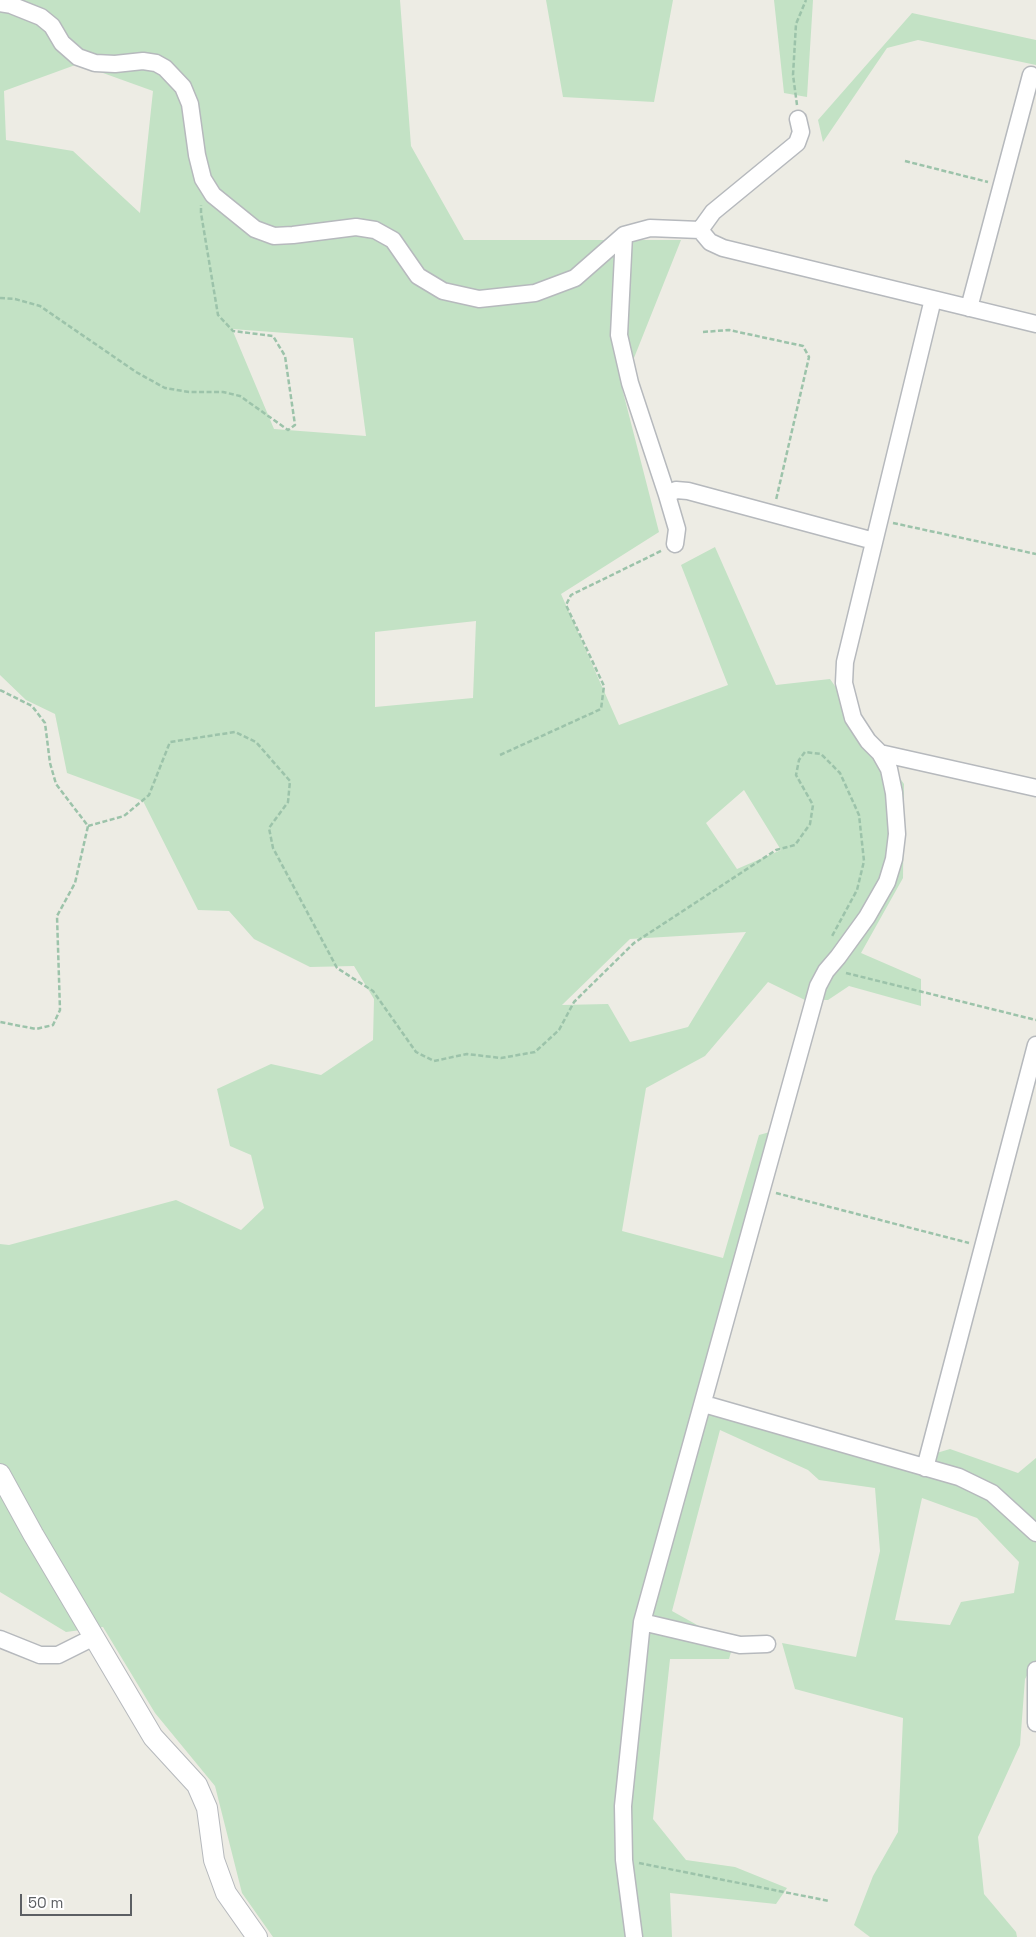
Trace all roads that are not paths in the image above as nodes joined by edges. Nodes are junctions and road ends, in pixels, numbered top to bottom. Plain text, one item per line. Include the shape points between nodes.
1 (0, 3) edge
2 (1031, 75) dead end
3 (798, 119) road end
4 (700, 230) junction
5 (624, 235) junction
6 (933, 299) junction
7 (969, 308) junction
8 (1036, 324) edge
9 (667, 495) junction
10 (874, 542) junction
11 (675, 544) road end
12 (880, 752) junction
13 (1036, 788) edge
14 (1036, 1045) edge
15 (704, 1404) junction
16 (925, 1468) junction
17 (0, 1474) edge
18 (1036, 1533) edge
19 (642, 1622) junction
20 (94, 1637) junction
21 (0, 1639) edge
22 (767, 1644) dead end
23 (1036, 1670) edge
24 (1036, 1723) edge
25 (257, 1937) edge
26 (634, 1937) edge

1 - 5 street via 41,17 78,57 95,63 142,61 166,68 183,87 190,104 203,178 213,195 255,229 274,236 356,227 375,230 393,240 418,276 442,291 479,299 536,293 575,278
2 - 7 street
3 - 4 street via 801,132 797,143 713,212
4 - 5 street via 650,228
4 - 6 street via 710,242 723,248
5 - 9 street via 619,335 630,383
6 - 7 street
6 - 10 street
7 - 8 street
9 - 10 street via 676,490 688,491
9 - 11 street via 677,528
10 - 12 street via 845,662 844,683 852,718
12 - 13 street
12 - 15 street via 889,769 894,793 897,834 894,859 887,882 867,917 818,986
14 - 16 street
15 - 16 street
15 - 19 street
16 - 18 street via 959,1477 992,1493
17 - 20 street
19 - 22 street via 740,1645
19 - 26 street via 623,1806 624,1860
20 - 21 street via 58,1656 40,1656
20 - 25 street via 153,1737 197,1785 207,1808 214,1860 226,1893
23 - 24 street

